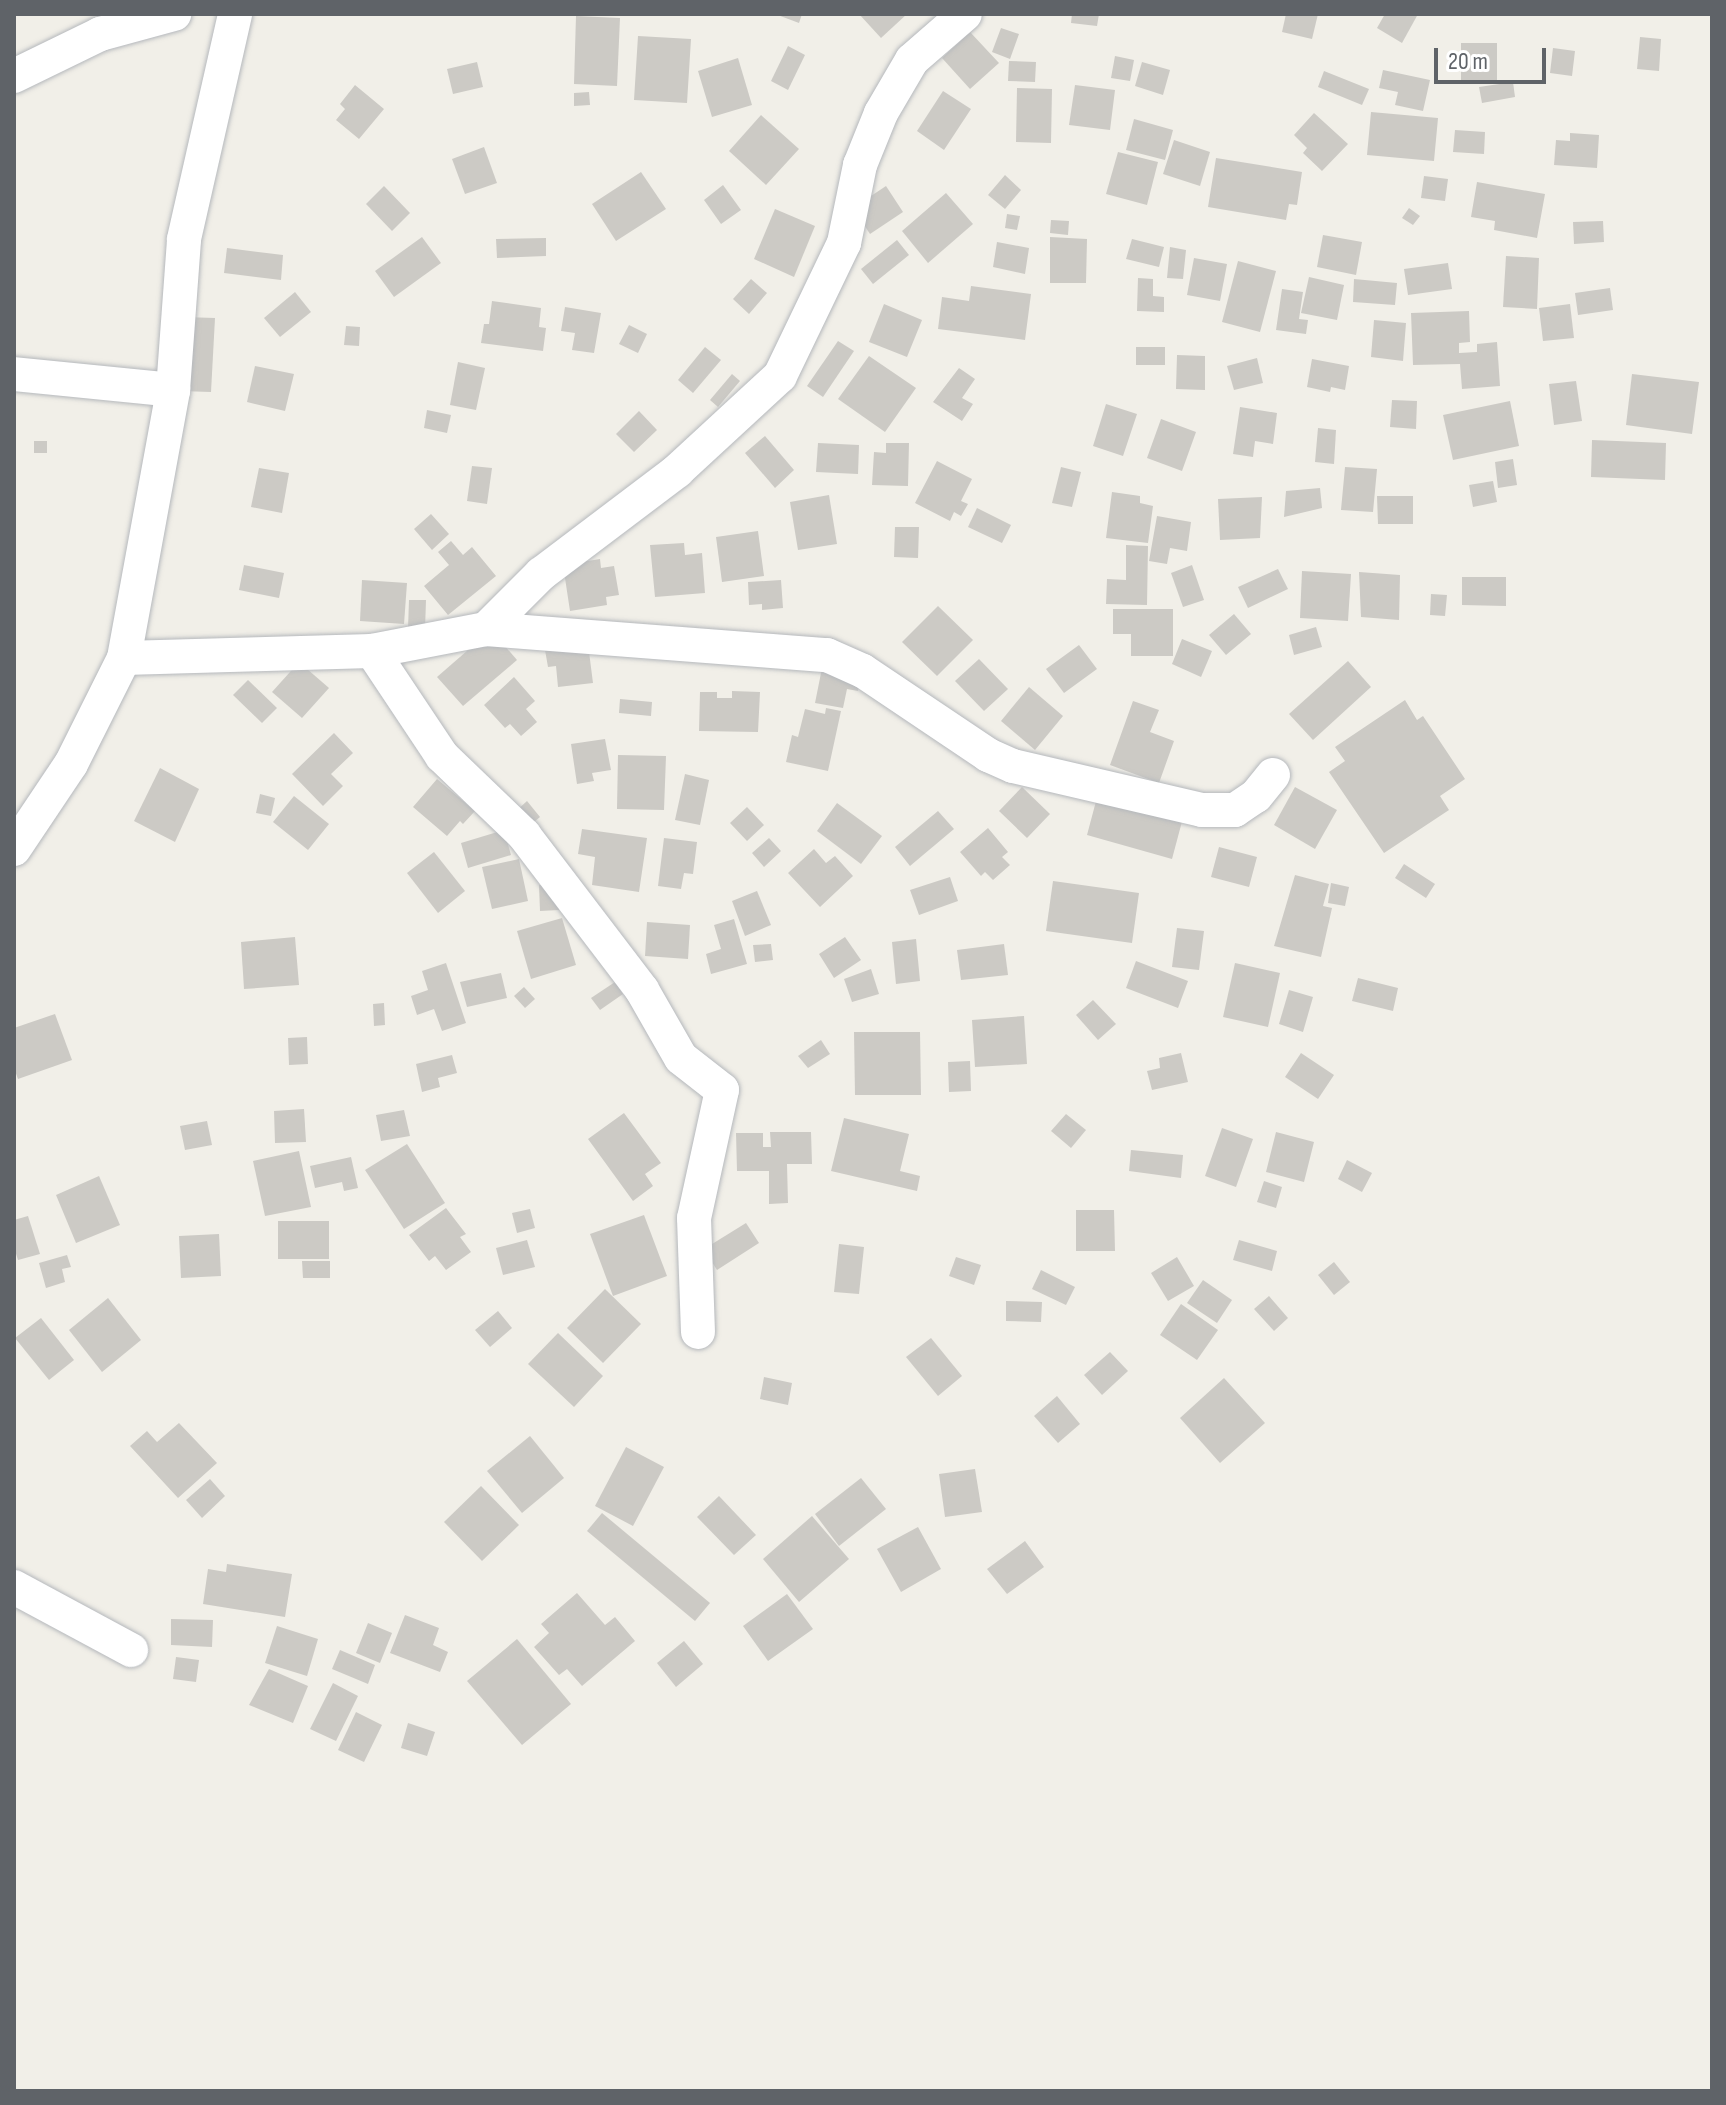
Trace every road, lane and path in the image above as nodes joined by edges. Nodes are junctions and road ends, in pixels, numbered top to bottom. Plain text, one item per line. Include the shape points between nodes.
1 (174, 14) edge
2 (235, 14) edge
3 (965, 14) edge
4 (14, 76) edge
5 (14, 374) edge
6 (173, 390) junction
7 (486, 629) junction
8 (372, 651) junction
9 (124, 658) junction
10 (1273, 775) dead end
11 (14, 849) edge
12 (698, 1332) dead end
13 (14, 1587) edge
14 (131, 1650) dead end

1 - 4 street via 100,34
2 - 6 street via 184,239
3 - 7 street via 912,60 881,113 860,165 844,243 780,376 677,471 541,574
5 - 6 street
6 - 9 street
7 - 8 street
7 - 10 street via 827,655 863,671 988,755 1013,766 1202,810 1235,810
8 - 9 street
8 - 12 street via 442,756 524,835 633,978 681,1058 722,1090 694,1218
9 - 11 street via 71,764
13 - 14 street

